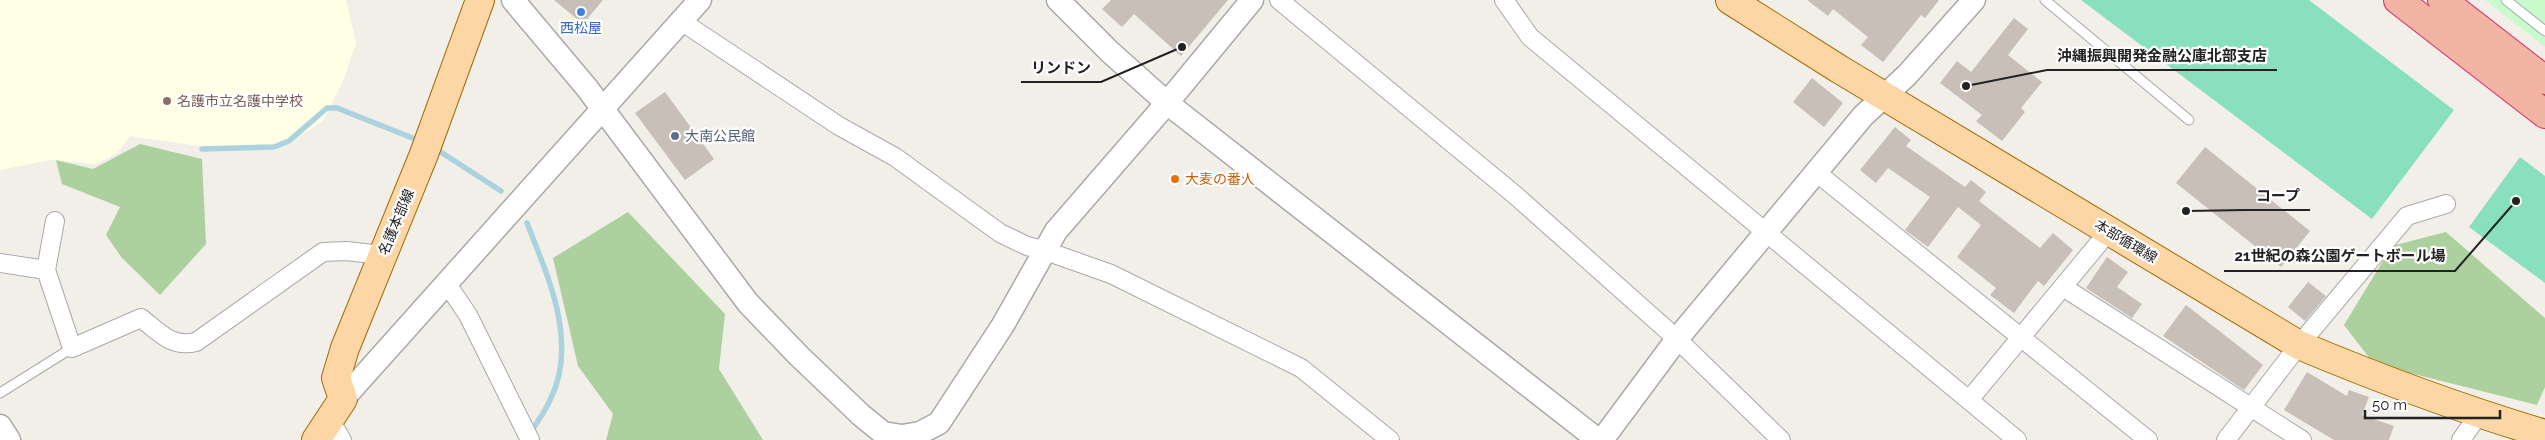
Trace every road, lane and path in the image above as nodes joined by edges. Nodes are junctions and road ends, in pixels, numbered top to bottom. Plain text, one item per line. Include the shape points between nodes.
1 (480, 0) edge
2 (513, 0) edge
3 (700, 0) edge
4 (1058, 0) edge
5 (1252, 0) edge
6 (1279, 0) edge
7 (1504, 0) edge
8 (1730, 0) edge
9 (1974, 0) edge
10 (2045, 0) edge
11 (2398, 0) edge
12 (2442, 0) edge
13 (2506, 0) edge
14 (681, 21) junction
15 (2545, 31) edge
16 (2545, 80) edge
17 (1886, 96) junction
18 (1168, 102) junction
19 (603, 110) junction
20 (2545, 114) edge
21 (2189, 120) dead end
22 (1817, 173) junction
23 (2446, 204) dead end
24 (55, 222) dead end
25 (2109, 231) junction
26 (1765, 233) junction
27 (1043, 250) junction
28 (382, 254) junction
29 (0, 263) edge
30 (46, 270) junction
31 (447, 284) junction
32 (2063, 287) junction
33 (2019, 337) junction
34 (1677, 339) junction
35 (2299, 345) junction
36 (72, 348) junction
37 (0, 393) edge
38 (1969, 400) junction
39 (2252, 407) junction
40 (2479, 414) junction
41 (332, 424) edge
42 (0, 426) edge
43 (2545, 434) edge
44 (9, 440) edge
45 (530, 440) edge
46 (1390, 440) edge
47 (1598, 440) edge
48 (1602, 440) edge
49 (1782, 440) edge
50 (2017, 440) edge
51 (2148, 440) edge
52 (2226, 440) edge
53 (2302, 440) edge
54 (2461, 440) edge

1 - 28 main road, 名護本部線 via 428,145
2 - 19 street
3 - 14 street
4 - 18 street via 1110,52
5 - 18 street
6 - 34 street via 1515,195
7 - 26 street via 1530,37
8 - 17 main road, 本部循環線
9 - 17 street
10 - 21 lane
11 - 20 highway
12 - 16 highway
13 - 15 lane
14 - 19 street
14 - 27 street via 839,126 895,157 1000,233
17 - 22 street via 1863,116
17 - 25 main road, 本部循環線
18 - 27 street
18 - 47 street
19 - 27 street via 748,303 799,356 883,433 902,436 920,433 939,423 1003,325
19 - 31 street
22 - 26 street
22 - 33 street
23 - 35 street via 2407,216
24 - 30 street
25 - 32 street
25 - 35 main road, 本部循環線
26 - 34 street
26 - 38 street
27 - 46 street via 1111,274 1301,368
28 - 36 street via 323,252 196,342 184,345 171,341 141,318
28 - 41 main road, 名護本部線 via 336,378
29 - 30 street
30 - 36 street
31 - 41 street
31 - 45 street via 468,314
32 - 33 street
32 - 39 street
33 - 38 street
33 - 51 street
34 - 48 street
34 - 49 street
35 - 39 street
35 - 40 main road, 本部循環線
36 - 37 lane
38 - 50 street
39 - 52 street
39 - 53 street
40 - 43 main road, 本部循環線
40 - 54 street
42 - 44 street

